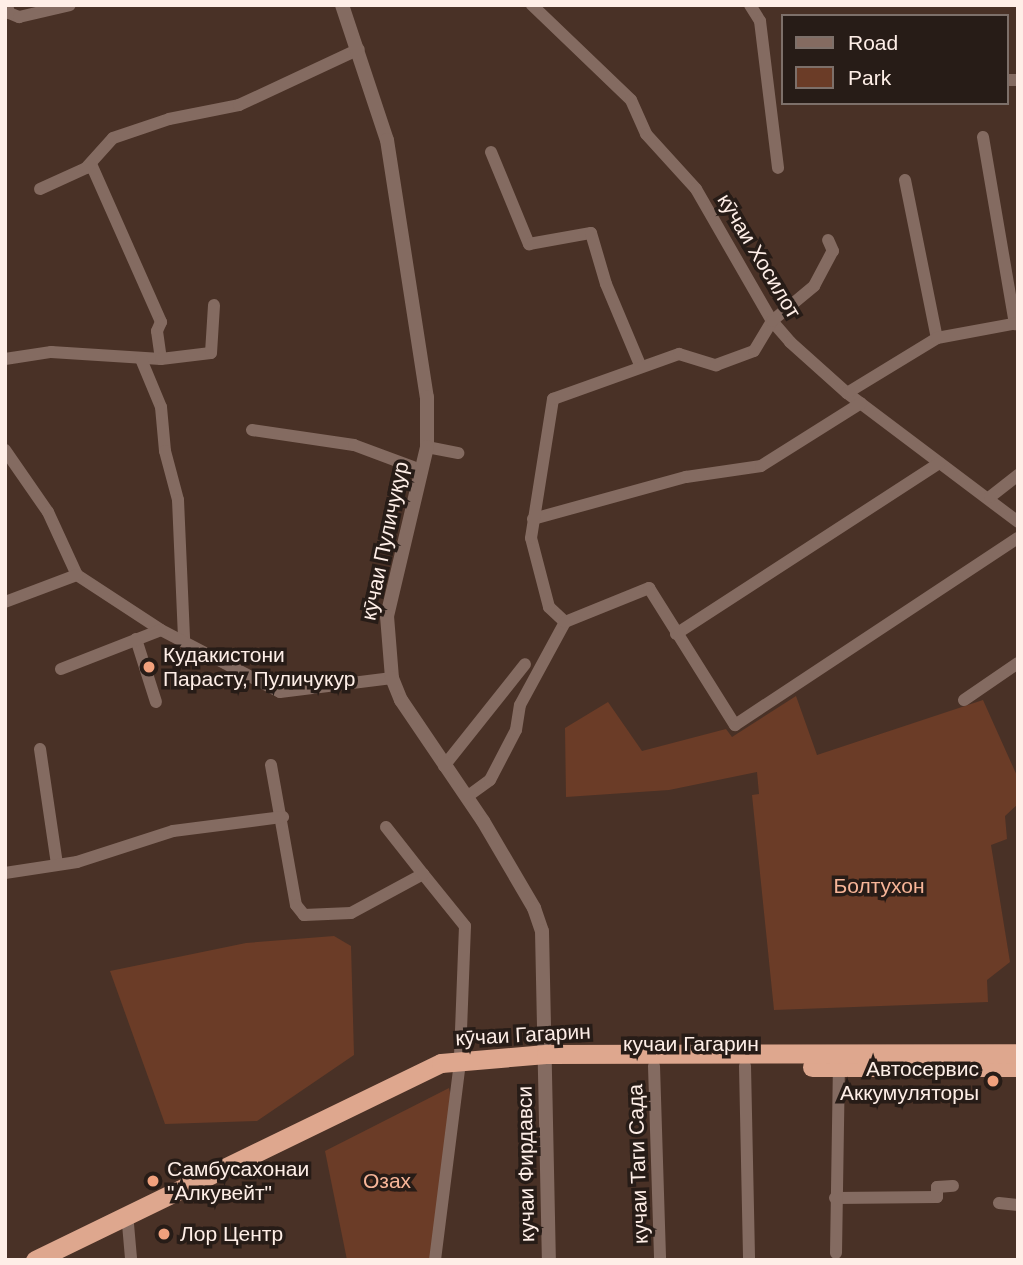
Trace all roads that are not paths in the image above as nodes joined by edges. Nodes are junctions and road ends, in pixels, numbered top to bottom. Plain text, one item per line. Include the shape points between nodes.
1 (7, 5) edge
2 (70, 5) edge
3 (342, 5) edge
4 (532, 5) edge
5 (750, 5) edge
6 (359, 49) junction
7 (769, 76) junction
8 (782, 76) edge
9 (983, 137) dead end
10 (491, 152) dead end
11 (91, 164) junction
12 (778, 168) dead end
13 (905, 180) dead end
14 (40, 189) dead end
15 (828, 240) dead end
16 (214, 305) dead end
17 (772, 321) junction
18 (1016, 323) edge
19 (937, 338) junction
20 (5, 359) edge
21 (141, 359) junction
22 (161, 359) junction
23 (640, 365) junction
24 (847, 393) junction
25 (861, 403) junction
26 (252, 430) dead end
27 (427, 447) junction
28 (5, 450) edge
29 (458, 453) dead end
30 (939, 463) junction
31 (421, 470) junction
32 (1018, 475) edge
33 (990, 497) junction
34 (533, 519) junction
35 (1018, 522) edge
36 (1018, 538) edge
37 (77, 575) junction
38 (5, 603) edge
39 (565, 622) junction
40 (161, 630) junction
41 (676, 634) junction
42 (184, 638) junction
43 (136, 639) junction
44 (1018, 663) edge
45 (525, 664) dead end
46 (61, 669) dead end
47 (392, 678) junction
48 (964, 700) dead end
49 (156, 702) dead end
50 (40, 749) dead end
51 (271, 765) dead end
52 (444, 766) junction
53 (468, 796) junction
54 (283, 817) junction
55 (386, 827) dead end
56 (57, 864) junction
57 (5, 873) edge
58 (423, 874) junction
59 (1018, 1053) edge
60 (546, 1060) junction
61 (460, 1065) junction
62 (654, 1066) junction
63 (745, 1066) junction
64 (1018, 1067) edge
65 (839, 1068) junction
66 (953, 1186) dead end
67 (835, 1198) junction
68 (999, 1203) dead end
69 (1018, 1205) edge
70 (128, 1224) junction
71 (836, 1253) dead end
72 (34, 1260) edge
73 (61, 1260) edge
74 (131, 1260) edge
75 (435, 1260) edge
76 (549, 1260) edge
77 (660, 1260) edge
78 (750, 1260) edge

1 - 2 street via 9,13 19,17
3 - 6 street, кӯчаи Пуличуқур
4 - 17 street, кӯчаи Хосилот via 631,100 646,134 696,189
5 - 7 street via 760,21
6 - 11 street via 239,105 169,119 113,138
6 - 27 street, кӯчаи Пуличуқур via 387,140 397,192 427,397
7 - 8 street
7 - 12 street
9 - 18 street
10 - 23 street via 529,244 591,233 606,284
11 - 14 street
11 - 22 street via 161,323 157,331
13 - 19 street
15 - 17 street via 834,251 814,286
16 - 22 street via 211,353
17 - 23 street via 754,351 716,365 679,354
17 - 24 street, кӯчаи Хосилот
18 - 19 street
19 - 24 street
20 - 21 street via 51,352
21 - 22 street
21 - 42 street via 161,408 165,451 178,500
23 - 34 street via 553,399
24 - 25 street, кӯчаи Хосилот
25 - 30 street, кӯчаи Хосилот
25 - 34 street via 761,466 686,477
26 - 31 street via 354,445
27 - 29 street
27 - 31 street, кӯчаи Пуличуқур
28 - 37 street via 48,512
30 - 33 street, кӯчаи Хосилот
30 - 41 street
31 - 47 street, кӯчаи Пуличуқур via 387,617
32 - 33 street
33 - 35 street, кӯчаи Хосилот
34 - 39 street via 531,538 549,607
36 - 41 street via 735,725
37 - 38 street
37 - 40 street
39 - 41 street via 649,588
39 - 53 street via 520,705 516,730 489,780
40 - 42 street
40 - 43 street
42 - 47 street via 280,692
43 - 46 street
43 - 49 street
44 - 48 street
45 - 52 street
47 - 52 street, кӯчаи Пуличуқур
50 - 56 street
51 - 54 street
52 - 53 street, кӯчаи Пуличуқур
53 - 60 street, кӯчаи Пуличуқур via 534,908 542,931
54 - 56 street via 173,831
54 - 58 street via 296,905 304,915 351,913
55 - 58 street
56 - 57 street
58 - 61 street via 465,926
59 - 60 highway, кӯчаи Гагарин
60 - 61 highway, кӯчаи Гагарин
60 - 62 highway, кучаи Гагарин
60 - 76 street, кучаи Фирдавси
61 - 70 highway, кӯчаи Гагарин
61 - 72 highway, кӯчаи Гагарин via 441,1063
61 - 75 street
62 - 63 highway, кучаи Гагарин
62 - 77 street, кучаи Таги Сада
63 - 65 highway, кучаи Гагарин
63 - 78 street
64 - 65 highway
65 - 67 street
66 - 67 street via 937,1187 937,1197
67 - 71 street
68 - 69 street
70 - 73 highway, кӯчаи Гагарин
70 - 74 street

